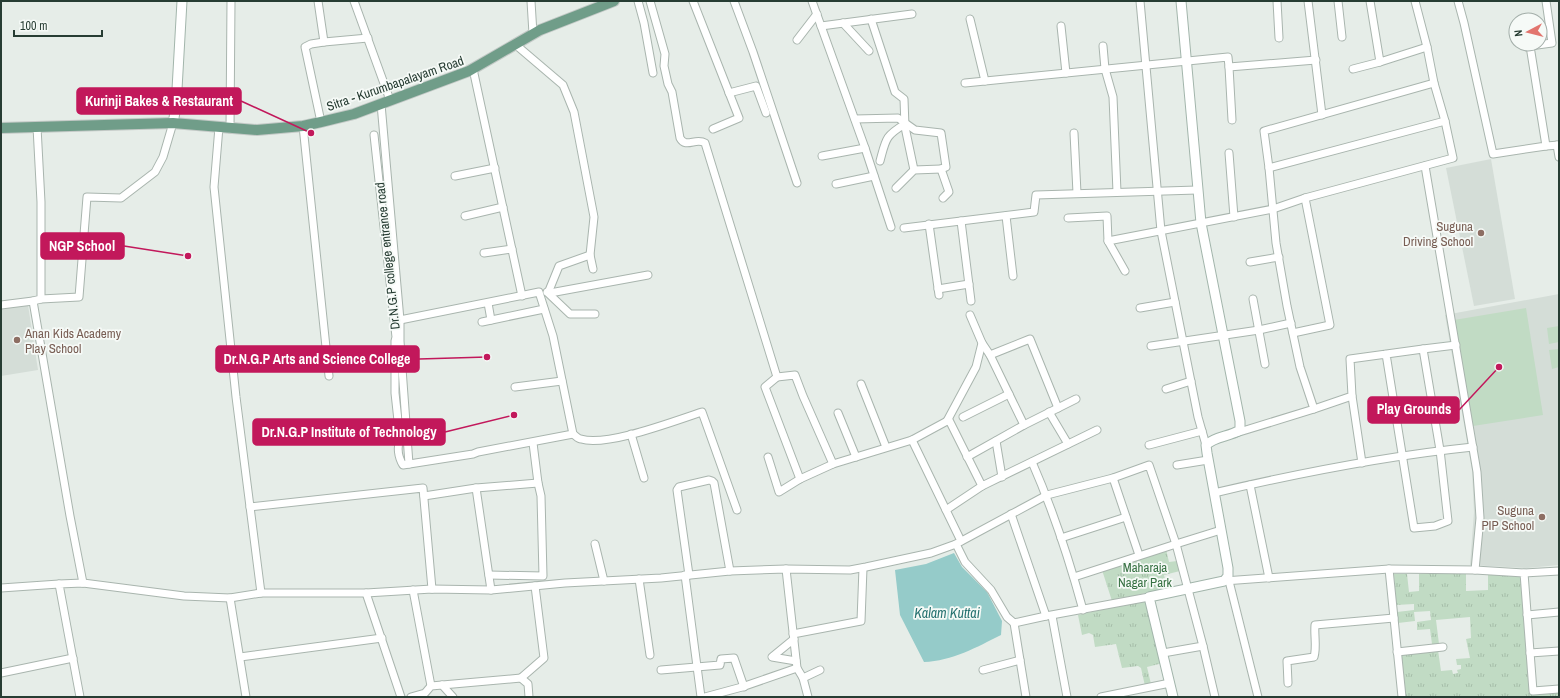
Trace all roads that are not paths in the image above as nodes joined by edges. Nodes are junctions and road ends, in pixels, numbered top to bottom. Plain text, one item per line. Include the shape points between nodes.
1 (182, 1) edge
2 (231, 1) edge
3 (318, 1) edge
4 (354, 1) edge
5 (531, 1) edge
6 (614, 1) edge
7 (638, 1) edge
8 (650, 1) edge
9 (693, 1) edge
10 (734, 1) edge
11 (812, 1) edge
12 (1140, 1) edge
13 (1181, 1) edge
14 (1276, 1) edge
15 (1308, 1) edge
16 (1338, 1) edge
17 (1370, 1) edge
18 (1415, 1) edge
19 (1458, 1) edge
20 (1546, 1) edge
21 (817, 14) junction
22 (912, 14) dead end
23 (871, 19) junction
24 (970, 19) dead end
25 (843, 23) junction
26 (821, 26) junction
27 (1061, 26) dead end
28 (533, 34) junction
29 (1342, 37) dead end
30 (368, 38) junction
31 (1279, 38) dead end
32 (797, 40) dead end
33 (324, 42) junction
34 (516, 45) junction
35 (1103, 46) dead end
36 (1427, 47) junction
37 (869, 51) dead end
38 (1316, 60) junction
39 (1186, 61) junction
40 (1380, 62) junction
41 (1146, 65) junction
42 (1229, 67) junction
43 (473, 69) junction
44 (1105, 69) junction
45 (1353, 69) dead end
46 (653, 73) dead end
47 (1066, 73) junction
48 (984, 81) junction
49 (965, 83) dead end
50 (1434, 83) junction
51 (729, 93) junction
52 (386, 102) junction
53 (766, 113) dead end
54 (1322, 116) junction
55 (855, 119) junction
56 (1232, 120) dead end
57 (1445, 121) junction
58 (321, 122) junction
59 (173, 123) junction
60 (905, 124) junction
61 (303, 126) junction
62 (37, 127) junction
63 (219, 127) junction
64 (1, 128) edge
65 (230, 128) junction
66 (713, 129) dead end
67 (1074, 133) dead end
68 (374, 135) dead end
69 (1558, 145) edge
70 (1546, 146) junction
71 (865, 148) junction
72 (1229, 153) dead end
73 (822, 156) dead end
74 (1559, 157) edge
75 (880, 161) dead end
76 (1425, 166) junction
77 (495, 168) junction
78 (1270, 168) junction
79 (941, 169) junction
80 (914, 170) junction
81 (455, 176) dead end
82 (874, 176) junction
83 (797, 183) dead end
84 (836, 184) dead end
85 (896, 188) dead end
86 (1197, 190) junction
87 (1158, 191) junction
88 (1116, 192) junction
89 (1077, 193) junction
90 (943, 198) dead end
91 (1305, 198) junction
92 (503, 208) junction
93 (1273, 209) junction
94 (465, 216) dead end
95 (1006, 216) junction
96 (1234, 216) junction
97 (1068, 218) dead end
98 (961, 221) junction
99 (1201, 223) junction
100 (929, 224) junction
101 (891, 227) dead end
102 (904, 228) dead end
103 (1161, 231) junction
104 (1108, 241) junction
105 (512, 249) junction
106 (484, 253) dead end
107 (590, 255) junction
108 (1279, 257) junction
109 (1250, 262) dead end
110 (594, 268) dead end
111 (1125, 271) dead end
112 (648, 275) dead end
113 (1013, 276) dead end
114 (969, 284) junction
115 (539, 292) junction
116 (548, 293) junction
117 (522, 296) junction
118 (41, 299) junction
119 (971, 300) dead end
120 (1253, 300) dead end
121 (33, 301) junction
122 (1175, 302) junction
123 (488, 303) junction
124 (1, 305) edge
125 (1140, 308) dead end
126 (544, 309) junction
127 (595, 314) dead end
128 (970, 315) dead end
129 (400, 320) junction
130 (491, 320) junction
131 (482, 322) dead end
132 (1291, 323) junction
133 (1259, 330) junction
134 (1293, 333) junction
135 (1223, 336) junction
136 (1183, 342) junction
137 (982, 343) junction
138 (1456, 345) junction
139 (1151, 346) dead end
140 (1423, 349) junction
141 (1386, 354) junction
142 (990, 355) junction
143 (1265, 364) dead end
144 (329, 376) dead end
145 (777, 377) junction
146 (562, 381) junction
147 (1191, 381) junction
148 (861, 384) dead end
149 (515, 387) dead end
150 (1166, 389) dead end
151 (1009, 394) junction
152 (1352, 396) junction
153 (1076, 400) dead end
154 (1058, 408) junction
155 (1314, 409) junction
156 (1049, 412) junction
157 (838, 413) dead end
158 (963, 418) dead end
159 (947, 421) junction
160 (1024, 425) junction
161 (1097, 430) dead end
162 (1202, 431) junction
163 (573, 434) junction
164 (631, 434) junction
165 (1234, 434) junction
166 (912, 440) junction
167 (996, 441) junction
168 (533, 443) junction
169 (1068, 444) junction
170 (1149, 445) dead end
171 (1206, 445) junction
172 (886, 447) junction
173 (1473, 447) junction
174 (1440, 450) junction
175 (1401, 456) junction
176 (768, 457) dead end
177 (856, 457) junction
178 (967, 457) junction
179 (1208, 460) junction
180 (1032, 462) junction
181 (1362, 463) junction
182 (409, 464) junction
183 (833, 464) junction
184 (1177, 465) dead end
185 (1002, 477) junction
186 (644, 478) dead end
187 (1113, 478) junction
188 (800, 479) junction
189 (538, 483) junction
190 (1250, 485) junction
191 (982, 486) junction
192 (476, 488) junction
193 (1214, 493) junction
194 (1047, 495) junction
195 (424, 496) junction
196 (250, 507) junction
197 (737, 510) dead end
198 (946, 510) junction
199 (1011, 514) junction
200 (1126, 516) junction
201 (1221, 530) junction
202 (1061, 538) junction
203 (958, 543) junction
204 (595, 544) dead end
205 (1176, 544) junction
206 (1139, 556) junction
207 (863, 568) junction
208 (786, 569) junction
209 (1389, 569) junction
210 (1475, 570) junction
211 (730, 571) junction
212 (1559, 571) edge
213 (1524, 573) junction
214 (489, 575) junction
215 (687, 575) junction
216 (1074, 576) junction
217 (1269, 578) junction
218 (639, 579) junction
219 (604, 581) junction
220 (1227, 581) junction
221 (83, 583) junction
222 (59, 584) junction
223 (536, 586) junction
224 (1, 588) edge
225 (1187, 588) junction
226 (413, 590) junction
227 (432, 590) junction
228 (491, 590) junction
229 (366, 592) junction
230 (261, 593) junction
231 (1149, 597) junction
232 (230, 598) junction
233 (1083, 610) junction
234 (1559, 612) edge
235 (1527, 615) junction
236 (1049, 616) junction
237 (1394, 618) junction
238 (1014, 623) junction
239 (793, 637) junction
240 (382, 638) junction
241 (1203, 646) junction
242 (1443, 647) dead end
243 (1559, 651) edge
244 (1397, 652) junction
245 (1163, 653) junction
246 (1530, 653) junction
247 (650, 655) dead end
248 (240, 657) junction
249 (73, 658) junction
250 (1020, 660) junction
251 (797, 665) junction
252 (697, 667) junction
253 (661, 670) dead end
254 (820, 670) dead end
255 (983, 670) dead end
256 (1, 673) edge
257 (521, 678) junction
258 (803, 678) junction
259 (1170, 683) junction
260 (1288, 683) dead end
261 (442, 685) junction
262 (431, 686) junction
263 (744, 687) junction
264 (1559, 689) edge
265 (1533, 694) edge
266 (80, 697) edge
267 (246, 697) edge
268 (401, 697) edge
269 (411, 697) edge
270 (452, 697) edge
271 (529, 697) edge
272 (701, 697) edge
273 (705, 697) edge
274 (808, 697) edge
275 (1026, 697) edge
276 (1067, 697) edge
277 (1101, 697) edge
278 (1173, 697) edge
279 (1215, 697) edge
280 (1258, 697) edge
281 (1402, 697) edge

1 - 59 street
2 - 65 street
3 - 33 street
4 - 30 street
5 - 28 street
6 - 28 main road, Sitra - Kurumbapalayam Road
7 - 46 street
8 - 145 street via 665,54 664,66 672,92 680,138 686,144 699,141 705,143
9 - 51 street
10 - 83 street
11 - 21 street
12 - 41 street
13 - 39 street
14 - 31 street
15 - 38 street
16 - 29 street
17 - 40 street
18 - 36 street
19 - 70 street via 1493,154
20 - 70 street via 1552,43 1530,46
21 - 26 street
21 - 32 street
22 - 23 street
23 - 25 street
23 - 60 street via 894,92 904,99
24 - 48 street
25 - 26 street
25 - 37 street
26 - 55 street
27 - 47 street
28 - 34 main road, Sitra - Kurumbapalayam Road
30 - 33 street
30 - 52 street
33 - 58 street via 305,47
34 - 43 main road, Sitra - Kurumbapalayam Road
34 - 107 street via 563,84 574,112 594,217
35 - 44 street
36 - 40 street
36 - 50 street
38 - 42 street
38 - 54 street
39 - 41 street
39 - 42 street via 1228,57
39 - 86 street
40 - 45 street
41 - 44 street
41 - 87 street
42 - 56 street
43 - 52 main road, Sitra - Kurumbapalayam Road
43 - 77 street
44 - 47 street
44 - 88 street via 1113,97
47 - 48 street
48 - 49 street
50 - 54 street
50 - 57 street
51 - 53 street via 756,86
51 - 66 street via 738,118
52 - 58 main road, Sitra - Kurumbapalayam Road via 354,114
52 - 129 street
54 - 78 street via 1264,131
55 - 60 street via 898,118
55 - 71 street
57 - 76 street via 1452,158
57 - 78 street
58 - 61 main road, Sitra - Kurumbapalayam Road
59 - 62 main road, Sitra - Kurumbapalayam Road
59 - 63 main road, Sitra - Kurumbapalayam Road
59 - 118 street via 155,172 121,198 87,197 80,297
60 - 75 street via 887,138
60 - 79 street via 915,130 941,133 946,167
60 - 80 street
61 - 65 main road, Sitra - Kurumbapalayam Road via 257,130
61 - 144 street
62 - 64 main road, Sitra - Kurumbapalayam Road
62 - 118 street via 41,202
63 - 65 main road, Sitra - Kurumbapalayam Road
63 - 196 street via 214,187
67 - 89 street
68 - 182 street, Dr.N.G.P college entrance road via 396,337 395,393 400,438 398,444 400,460 403,465
69 - 70 street
69 - 74 street
71 - 73 street
71 - 82 street
72 - 96 street
76 - 91 street
76 - 138 street
77 - 81 street
77 - 92 street
78 - 93 street
79 - 80 street
79 - 90 street via 949,192
80 - 85 street
82 - 84 street
82 - 101 street
86 - 87 street
86 - 99 street
87 - 88 street
87 - 103 street
88 - 89 street
89 - 95 street via 1036,195 1034,212
91 - 93 street
91 - 134 street via 1330,325
92 - 94 street
92 - 105 street
93 - 96 street
93 - 108 street
95 - 98 street
95 - 113 street
96 - 99 street
97 - 104 street via 1107,216
98 - 100 street
98 - 114 street
99 - 103 street
99 - 135 street
100 - 102 street
100 - 114 street via 938,292
103 - 104 street
103 - 122 street
104 - 111 street
105 - 106 street
105 - 117 street
107 - 110 street
107 - 116 street via 559,266
108 - 109 street
108 - 132 street
112 - 116 street
114 - 119 street
115 - 116 street
115 - 117 street
115 - 126 street
116 - 127 street via 570,314
117 - 123 street
118 - 121 street
120 - 133 street
121 - 124 street
121 - 221 street
122 - 125 street
122 - 136 street
123 - 129 street
123 - 130 street
126 - 130 street
126 - 146 street
128 - 137 street
129 - 182 street
130 - 131 street
132 - 133 street
132 - 134 street
133 - 135 street
133 - 143 street
134 - 155 street via 1300,367
135 - 136 street
135 - 165 street via 1240,421 1240,430
136 - 139 street
136 - 147 street
137 - 142 street
137 - 159 street via 976,367
138 - 140 street
138 - 173 street
140 - 141 street
140 - 174 street
141 - 152 street via 1350,359
141 - 175 street
142 - 151 street
142 - 154 street via 1030,339
145 - 183 street via 795,376
145 - 188 street via 765,387
146 - 149 street
146 - 163 street
147 - 150 street
147 - 162 street
148 - 172 street
151 - 158 street
151 - 160 street
152 - 155 street
152 - 181 street
153 - 154 street
154 - 156 street
155 - 165 street
156 - 160 street
156 - 169 street
157 - 177 street
159 - 166 street
159 - 178 street
160 - 167 street
161 - 169 street
162 - 170 street
162 - 171 street
163 - 164 street via 580,439 594,441
163 - 168 street
164 - 186 street
164 - 197 street via 702,412
165 - 171 street via 1211,440
166 - 172 street
166 - 198 street
167 - 178 street
167 - 185 street
168 - 182 street
168 - 189 street
169 - 180 street
171 - 179 street
172 - 177 street
173 - 174 street
173 - 210 street via 1480,518
174 - 175 street
174 - 175 street via 1448,525 1414,528
175 - 181 street
176 - 188 street via 778,492
177 - 183 street
178 - 191 street
179 - 184 street
179 - 193 street
180 - 185 street
180 - 194 street
181 - 190 street
183 - 188 street
185 - 191 street
187 - 194 street
187 - 200 street
187 - 205 street via 1149,465
189 - 192 street
189 - 214 street via 541,496 543,576
190 - 193 street
190 - 217 street
191 - 198 street
192 - 195 street
192 - 214 street
193 - 201 street
194 - 199 street
194 - 202 street
195 - 196 street via 423,488
195 - 227 street
196 - 230 street
198 - 203 street
199 - 203 street
199 - 236 street
200 - 202 street
200 - 206 street
201 - 205 street
201 - 220 street via 1228,568
202 - 216 street
203 - 207 street via 931,553
203 - 238 street via 965,562 991,590 1007,617
204 - 219 street
205 - 206 street
205 - 225 street
206 - 216 street
207 - 208 street
207 - 239 street via 861,621
208 - 211 street
208 - 239 street
209 - 210 street
209 - 217 street
209 - 237 street
210 - 213 street
211 - 215 street
211 - 215 street via 714,483 709,480 679,487 677,490
212 - 213 street
213 - 235 street
214 - 228 street
215 - 218 street
215 - 252 street
216 - 233 street
217 - 220 street
218 - 219 street
218 - 247 street
219 - 223 street
220 - 225 street
220 - 280 street
221 - 222 street
221 - 232 street via 184,596
222 - 224 street
222 - 249 street
223 - 228 street
223 - 257 street via 544,658
225 - 231 street
225 - 241 street
226 - 227 street
226 - 229 street
226 - 262 street
227 - 228 street
229 - 230 street
229 - 240 street
230 - 232 street
231 - 233 street
231 - 245 street
232 - 248 street
233 - 236 street
234 - 235 street
235 - 246 street
236 - 238 street
236 - 276 street
237 - 244 street
237 - 260 street via 1316,625 1314,658 1287,660
238 - 250 street
239 - 251 street
239 - 251 street via 772,657
240 - 248 street
240 - 268 street
241 - 245 street
241 - 279 street
242 - 244 street
243 - 246 street
244 - 281 street
245 - 259 street
246 - 265 street
248 - 267 street
249 - 256 street
249 - 266 street
250 - 255 street
250 - 275 street
251 - 258 street
251 - 263 street
252 - 253 street
252 - 263 street via 720,665 721,659 734,658
252 - 272 street
254 - 258 street
257 - 261 street
257 - 271 street via 528,684
258 - 274 street
259 - 277 street
259 - 278 street
261 - 262 street
261 - 270 street
262 - 269 street via 426,693
263 - 273 street
264 - 265 street

